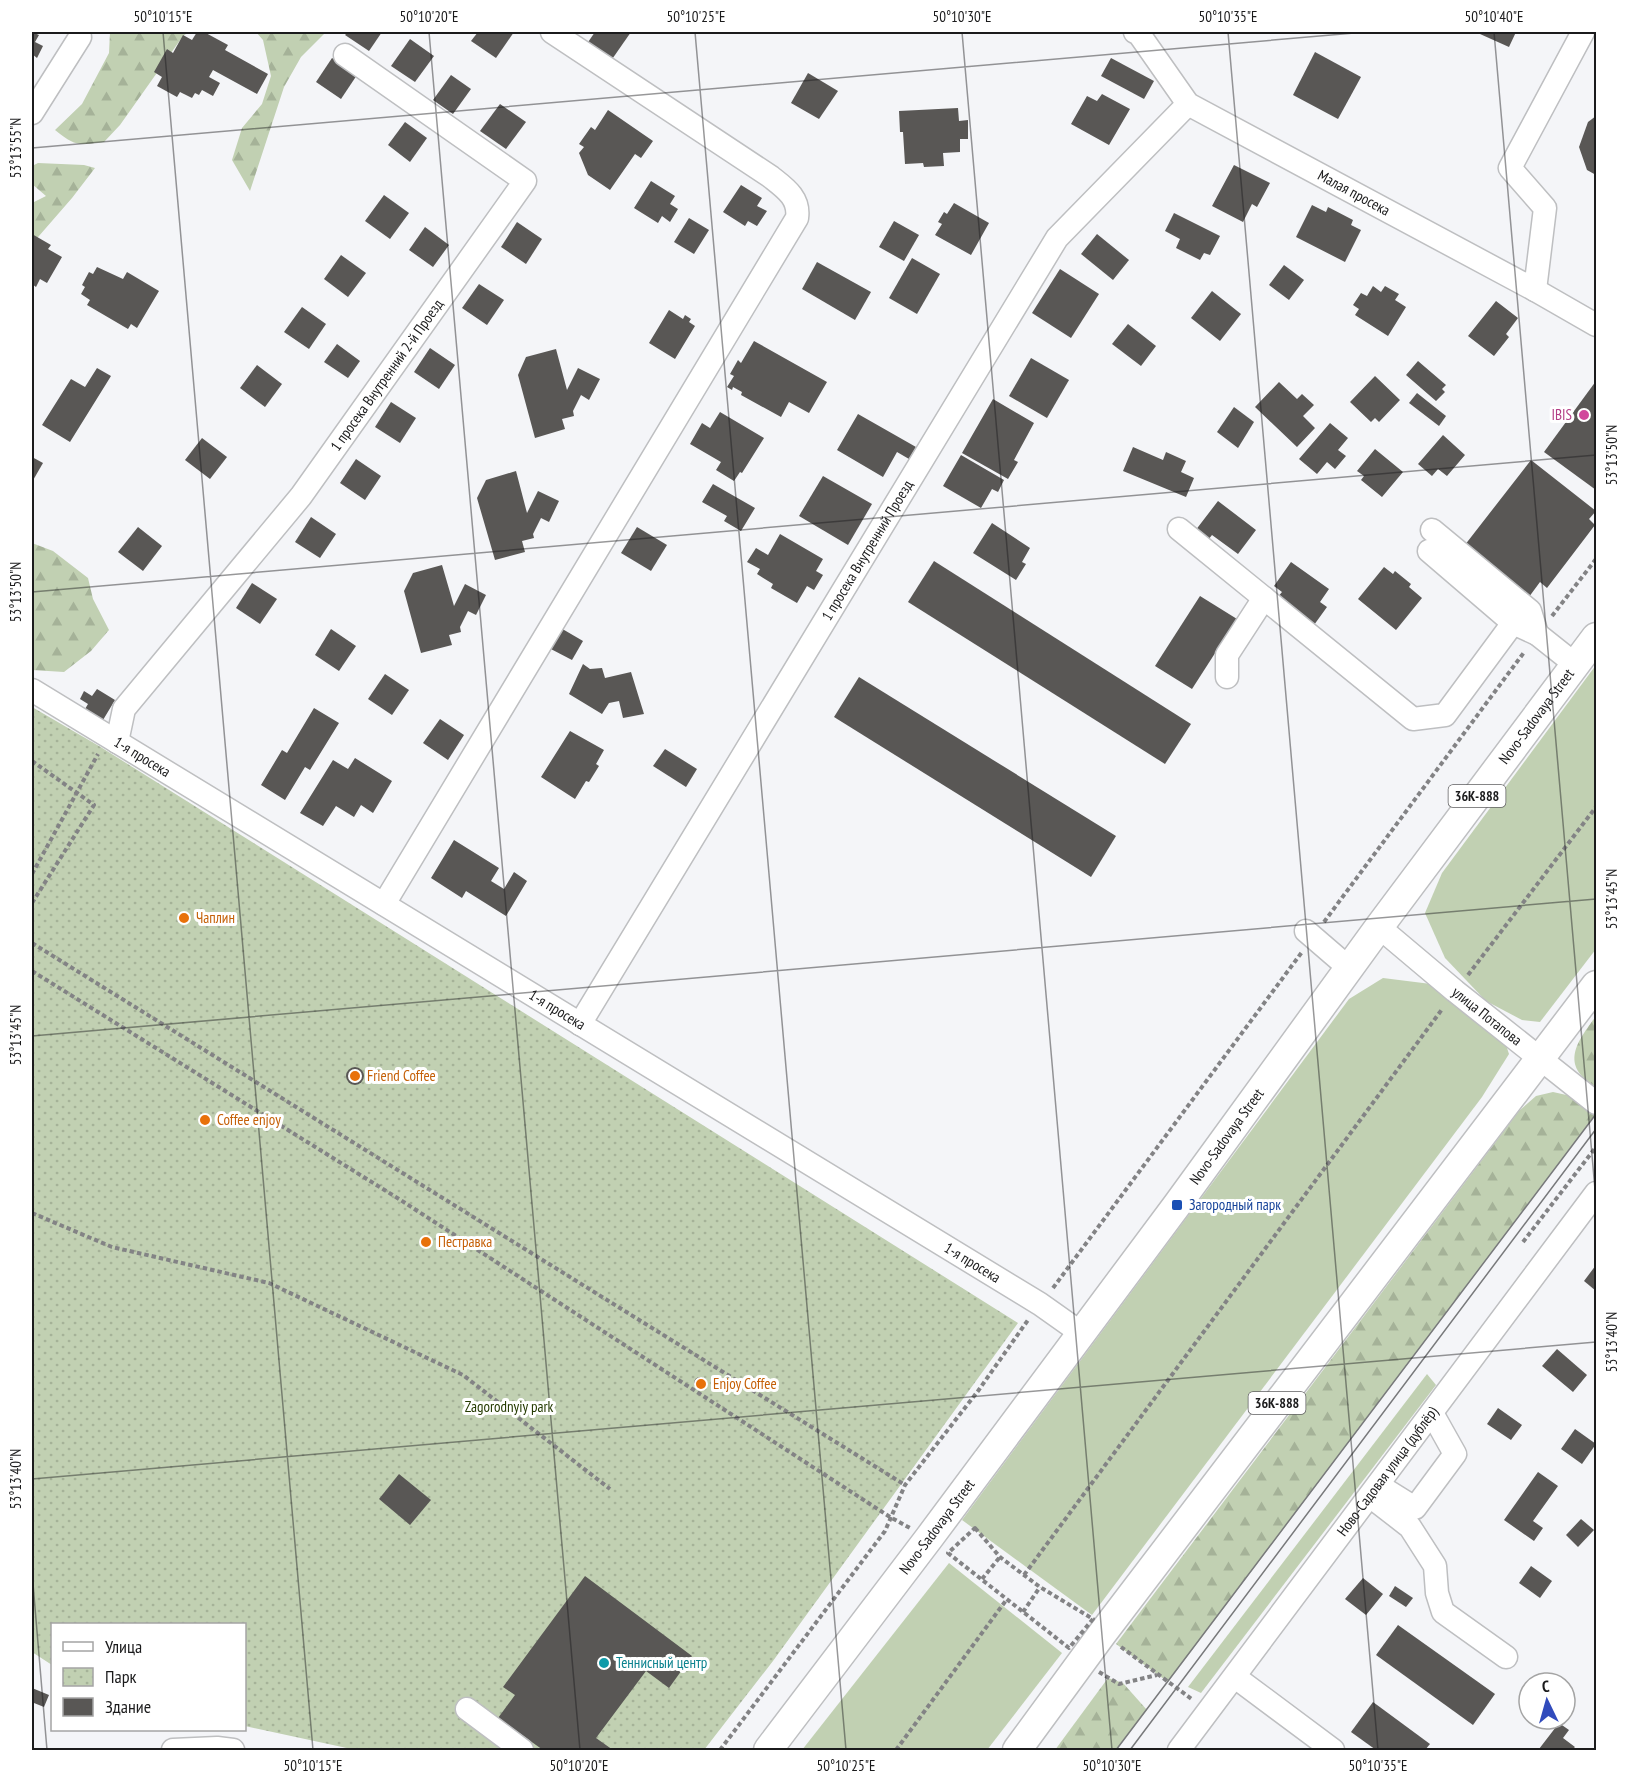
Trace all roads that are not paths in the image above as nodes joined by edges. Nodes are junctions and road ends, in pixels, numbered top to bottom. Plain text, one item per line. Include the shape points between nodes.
1 (552, 32) edge
2 (1135, 32) edge
3 (1583, 32) edge
4 (80, 37) dead end
5 (345, 55) dead end
6 (1188, 104) junction
7 (32, 113) edge
8 (1535, 290) junction
9 (1596, 325) edge
10 (1179, 529) dead end
11 (1264, 598) junction
12 (1513, 622) junction
13 (1537, 634) junction
14 (1596, 637) edge
15 (1576, 665) junction
16 (1227, 677) dead end
17 (32, 690) edge
18 (112, 739) junction
19 (384, 904) junction
20 (1379, 927) junction
21 (1310, 934) road end
22 (1349, 968) junction
23 (1596, 985) edge
24 (580, 1024) junction
25 (1540, 1058) junction
26 (1596, 1103) edge
27 (1596, 1193) edge
28 (1589, 1220) edge
29 (1082, 1333) junction
30 (1432, 1413) junction
31 (1374, 1490) junction
32 (1506, 1657) dead end
33 (1234, 1677) junction
34 (467, 1709) dead end
35 (173, 1750) edge
36 (233, 1750) edge
37 (522, 1750) edge
38 (768, 1750) edge
39 (1017, 1750) edge
40 (1179, 1750) edge
41 (1333, 1750) edge

1 - 19 street via 771,177 796,201 797,218
2 - 6 street, Малая просека
3 - 8 street via 1510,168 1545,208
4 - 7 street
5 - 18 street, 1 просека Внутренний 2-й Проезд via 525,181 301,496 124,709
6 - 8 street, Малая просека
6 - 24 street, 1 просека Внутренний Проезд via 1057,238
8 - 9 street, Малая просека
10 - 11 street
11 - 12 street via 1413,719 1445,715
11 - 16 street via 1227,655
12 - 13 street
12 - 13 street via 1431,541 1530,611
13 - 15 street
14 - 15 main road, Novo-Sadovaya Street / 36К-888
15 - 20 main road, Novo-Sadovaya Street / 36К-888
17 - 18 street, 1-я просека
18 - 19 street, 1-я просека
19 - 24 street, 1-я просека
20 - 22 main road, Novo-Sadovaya Street / 36К-888
20 - 25 street, улица Потапова
21 - 22 street
22 - 29 main road, Novo-Sadovaya Street / 36К-888
23 - 25 main road, 36К-888
24 - 29 street, 1-я просека
25 - 26 street, улица Потапова
25 - 39 main road, 36К-888 via 1075,1655
27 - 28 street, Ново-Садовая улица (дублёр)
28 - 30 street, Ново-Садовая улица (дублёр)
29 - 38 main road, Novo-Sadovaya Street / 36К-888
30 - 31 street, Ново-Садовая улица (дублёр)
30 - 31 street via 1455,1454 1415,1508
31 - 32 street via 1410,1527 1435,1566 1443,1612
31 - 33 street, Ново-Садовая улица (дублёр)
33 - 40 street, Ново-Садовая улица (дублёр)
33 - 41 street
34 - 37 street
35 - 36 street

